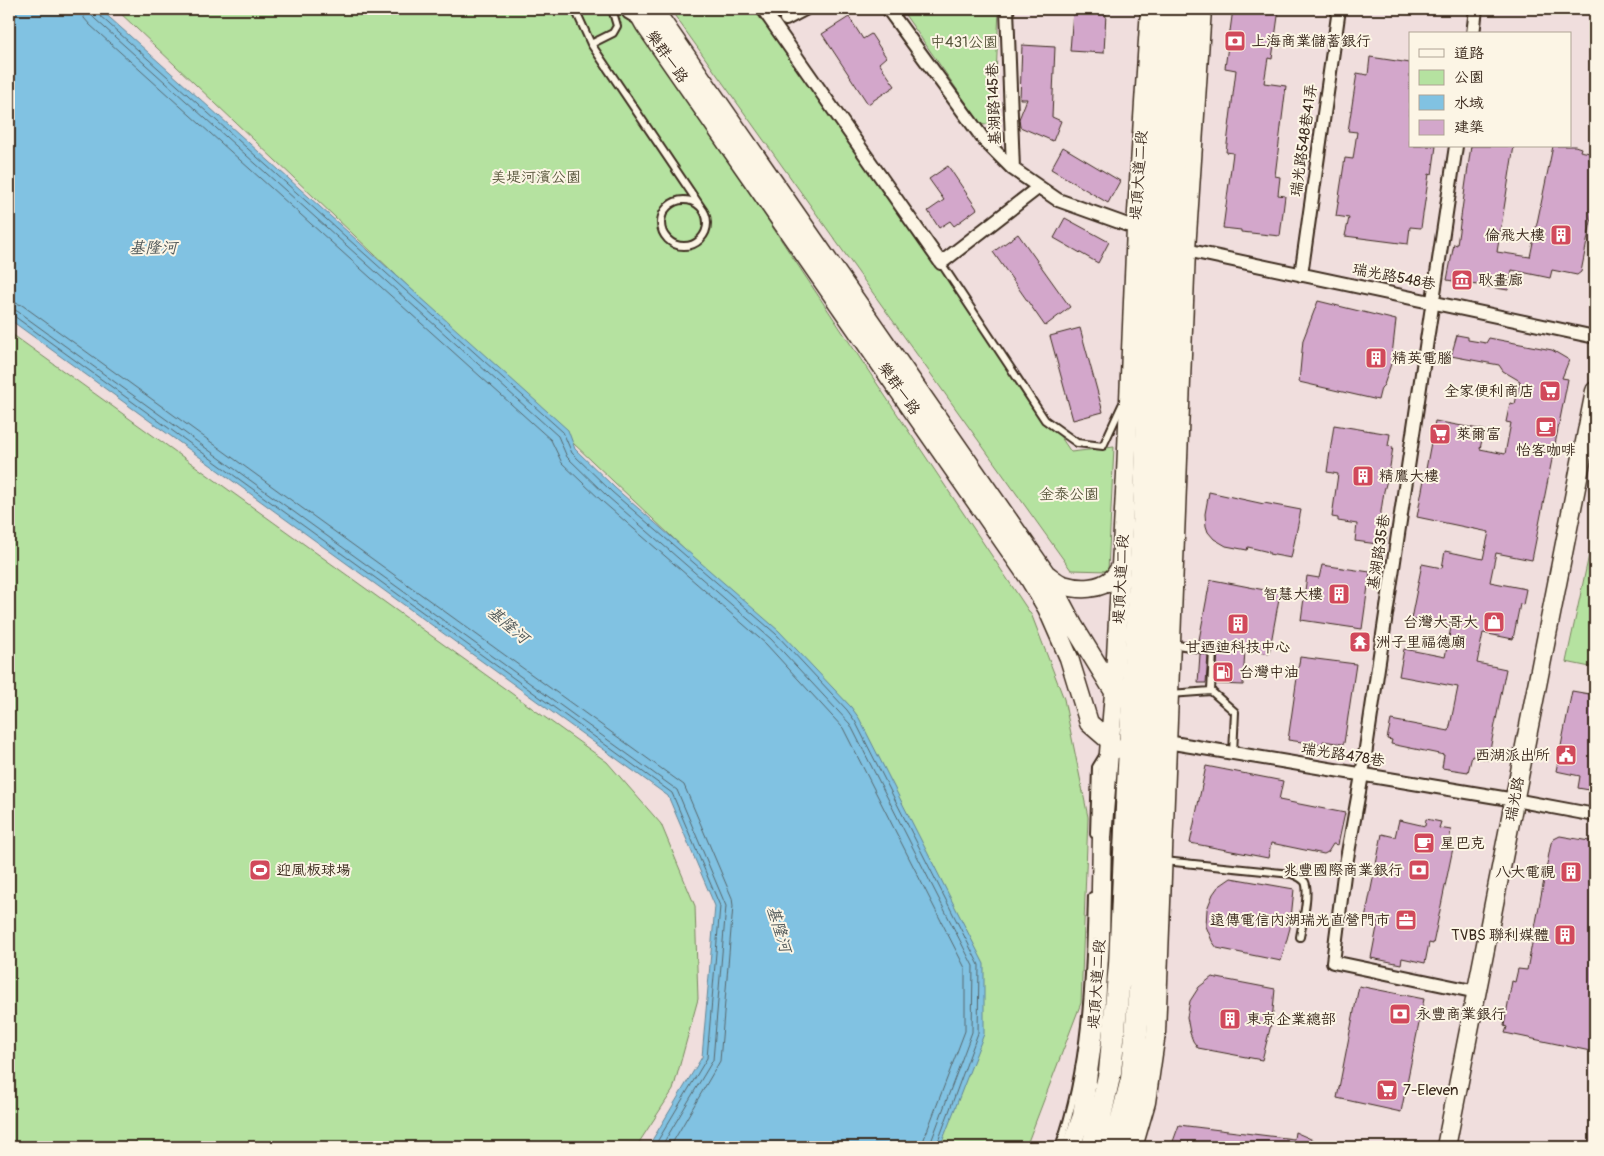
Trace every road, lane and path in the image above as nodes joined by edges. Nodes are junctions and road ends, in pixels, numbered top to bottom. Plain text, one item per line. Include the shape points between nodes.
1 (575, 9) edge
2 (612, 9) edge
3 (623, 9) edge
4 (636, 9) edge
5 (655, 9) edge
6 (763, 9) edge
7 (805, 9) edge
8 (888, 9) edge
9 (1007, 9) edge
10 (1150, 9) edge
11 (1165, 9) edge
12 (1183, 9) edge
13 (1202, 9) edge
14 (1339, 9) edge
15 (1476, 9) edge
16 (786, 19) dead end
17 (645, 25) junction
18 (1472, 32) edge
19 (591, 44) junction
20 (1456, 148) edge
21 (1013, 169) junction
22 (1039, 187) junction
23 (703, 210) junction
24 (1136, 228) junction
25 (1186, 250) junction
26 (941, 263) junction
27 (1301, 275) junction
28 (1434, 302) junction
29 (1595, 337) edge
30 (1130, 386) junction
31 (1595, 391) edge
32 (1122, 565) junction
33 (1046, 574) junction
34 (1171, 644) junction
35 (1211, 691) junction
36 (1114, 693) junction
37 (1169, 694) junction
38 (1132, 716) junction
39 (1159, 738) junction
40 (1111, 742) junction
41 (1233, 753) junction
42 (1362, 775) junction
43 (1128, 785) junction
44 (1515, 800) junction
45 (1595, 815) edge
46 (1094, 843) dead end
47 (1163, 860) junction
48 (1092, 891) dead end
49 (1300, 937) dead end
50 (1477, 992) junction
51 (1059, 1147) edge
52 (1070, 1147) edge
53 (1093, 1147) edge
54 (1115, 1147) edge
55 (1133, 1147) edge
56 (1446, 1147) edge

1 - 19 lane
2 - 19 lane via 617,26 613,33
3 - 17 lane
4 - 17 street, 樂群一路
5 - 33 street, 樂群一路
6 - 26 street
7 - 16 street
8 - 21 street via 984,140
9 - 21 street, 基湖路145巷
10 - 24 street, 堤頂大道二段
11 - 38 highway, 堤頂大道二段 via 1152,236 1146,472
12 - 39 highway via 1173,157
13 - 25 street
14 - 27 street, 瑞光路548巷41弄
15 - 18 street
17 - 40 street, 樂群一路 via 1029,578 1047,608 1068,658 1089,723
19 - 23 lane
20 - 28 street, 基湖路35巷
21 - 22 street
22 - 24 street via 1058,200
22 - 26 street
23 - 23 lane via 698,204 684,200 671,204 663,216 666,236 677,245 698,242 706,230
24 - 30 street, 堤頂大道二段
25 - 27 street, 瑞光路548巷
25 - 34 street
26 - 30 lane via 1045,420 1077,443 1103,446
27 - 28 street, 瑞光路548巷
28 - 29 street, 瑞光路548巷
28 - 42 street, 基湖路35巷
30 - 32 street, 堤頂大道二段
31 - 44 street, 瑞光路
32 - 33 street via 1114,578 1093,588 1062,584
32 - 36 street, 堤頂大道二段
33 - 36 street, 樂群一路
34 - 35 lane via 1213,651
34 - 37 street
35 - 37 lane
35 - 41 lane via 1235,712
36 - 38 street, 樂群一路
36 - 40 street, 堤頂大道二段
37 - 39 street
38 - 39 street, 樂群一路
38 - 43 highway, 堤頂大道二段
39 - 41 street, 瑞光路478巷
39 - 47 street
39 - 54 highway via 1144,850 1140,989 1132,1079
40 - 43 street, 樂群一路
40 - 46 lane via 1096,767
40 - 52 street, 堤頂大道二段 via 1102,837 1096,1020 1082,1116
41 - 42 street, 瑞光路478巷
42 - 44 street, 瑞光路478巷
42 - 50 street, 基湖路35巷 via 1333,962
43 - 53 highway, 堤頂大道二段 via 1120,965 1110,1072
44 - 45 street, 瑞光路478巷
44 - 50 street, 瑞光路
47 - 49 lane via 1298,876 1307,889
47 - 55 street via 1156,1033 1146,1102
48 - 51 lane via 1084,1032 1068,1122
50 - 56 street, 瑞光路

